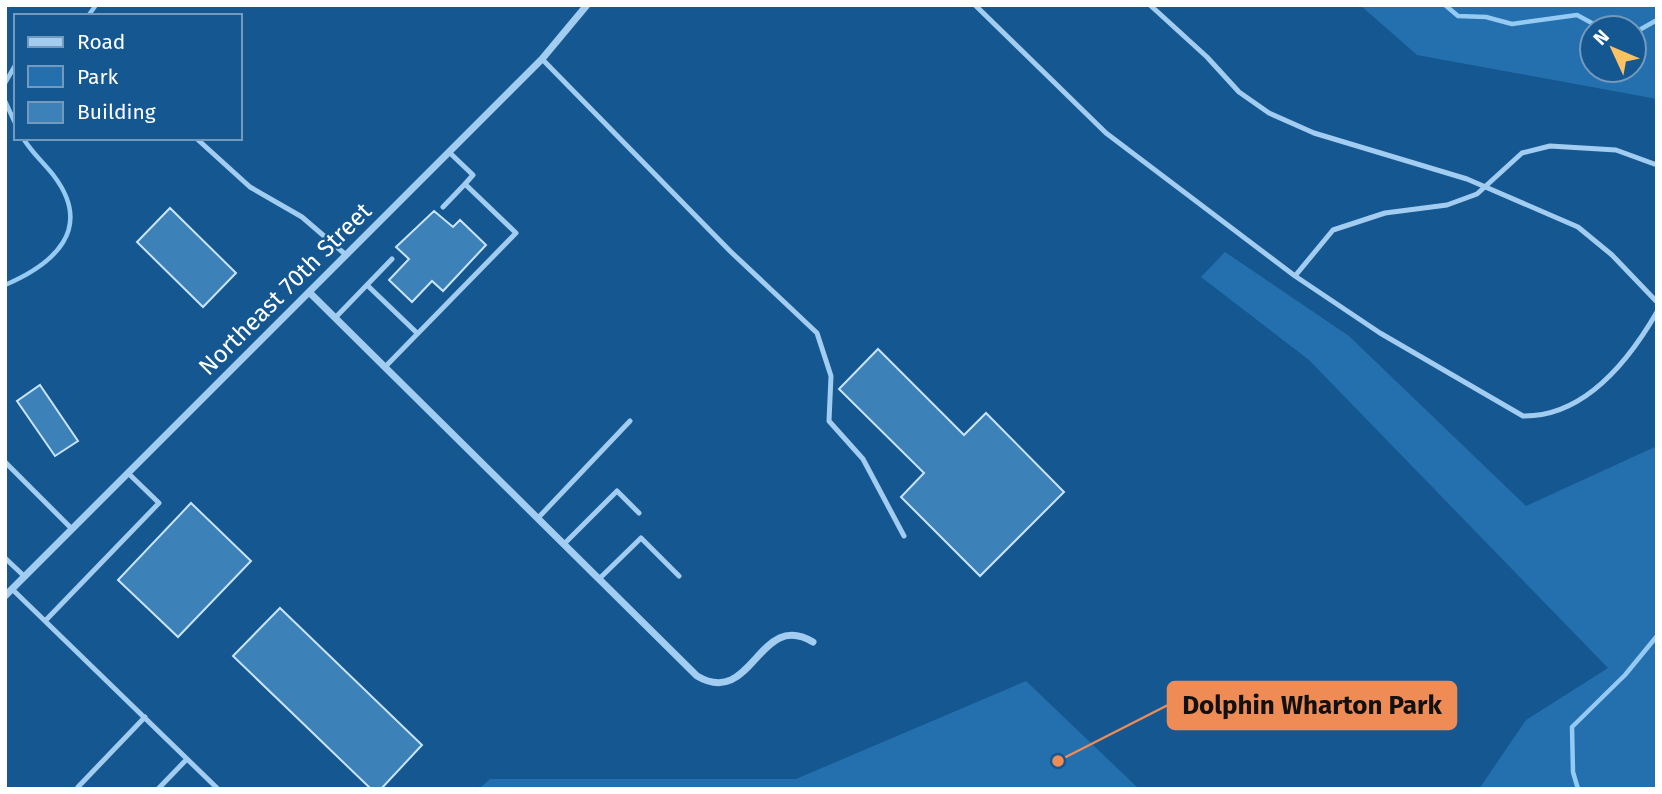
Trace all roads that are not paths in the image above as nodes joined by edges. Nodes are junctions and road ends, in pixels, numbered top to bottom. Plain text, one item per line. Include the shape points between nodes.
1 (587, 5) edge
2 (975, 5) edge
3 (1150, 5) edge
4 (542, 59) junction
5 (198, 140) edge
6 (449, 152) junction
7 (1657, 165) edge
8 (465, 184) junction
9 (1484, 185) junction
10 (443, 207) dead end
11 (346, 255) junction
12 (392, 259) dead end
13 (1294, 276) junction
14 (367, 285) junction
15 (309, 292) junction
16 (1657, 302) edge
17 (1657, 313) edge
18 (335, 318) junction
19 (417, 333) junction
20 (385, 367) junction
21 (630, 421) dead end
22 (5, 462) edge
23 (128, 473) junction
24 (639, 513) dead end
25 (538, 518) junction
26 (72, 529) junction
27 (904, 536) dead end
28 (564, 544) junction
29 (5, 558) edge
30 (24, 576) junction
31 (679, 576) dead end
32 (599, 579) junction
33 (12, 589) junction
34 (5, 596) edge
35 (46, 620) junction
36 (813, 642) dead end
37 (145, 717) junction
38 (187, 759) junction
39 (78, 787) dead end
40 (158, 789) edge
41 (218, 789) edge

1 - 4 street, Northeast 70th Street
2 - 13 lane via 1106,133
3 - 9 lane via 1239,92 1269,113 1314,133
4 - 6 street, Northeast 70th Street
4 - 27 lane via 817,333 831,376 829,421 863,458
5 - 11 lane via 250,187 302,217
6 - 8 lane via 473,175
6 - 11 street, Northeast 70th Street
7 - 9 lane via 1616,150 1550,146 1522,153
8 - 10 lane
8 - 19 lane via 516,233
9 - 13 lane via 1477,194 1447,205 1385,212 1334,230
9 - 16 lane via 1578,227
11 - 15 street, Northeast 70th Street
12 - 14 lane
13 - 17 lane via 1380,333 1523,416 1545,416 1574,406 1606,380
14 - 18 lane
14 - 19 lane
15 - 18 street
15 - 23 street, Northeast 70th Street
18 - 20 street
19 - 20 lane
20 - 25 street
21 - 25 lane
22 - 26 lane
23 - 26 street, Northeast 70th Street
23 - 35 lane via 159,503
24 - 28 lane via 617,491
25 - 28 street
26 - 30 street, Northeast 70th Street
28 - 32 street
29 - 30 lane
30 - 33 street, Northeast 70th Street
31 - 32 lane via 641,538
32 - 36 street via 708,683 723,684 738,676 777,637 802,635
33 - 34 street, Northeast 70th Street
33 - 35 lane
35 - 37 lane
37 - 38 lane
37 - 39 lane
38 - 40 lane
38 - 41 lane

